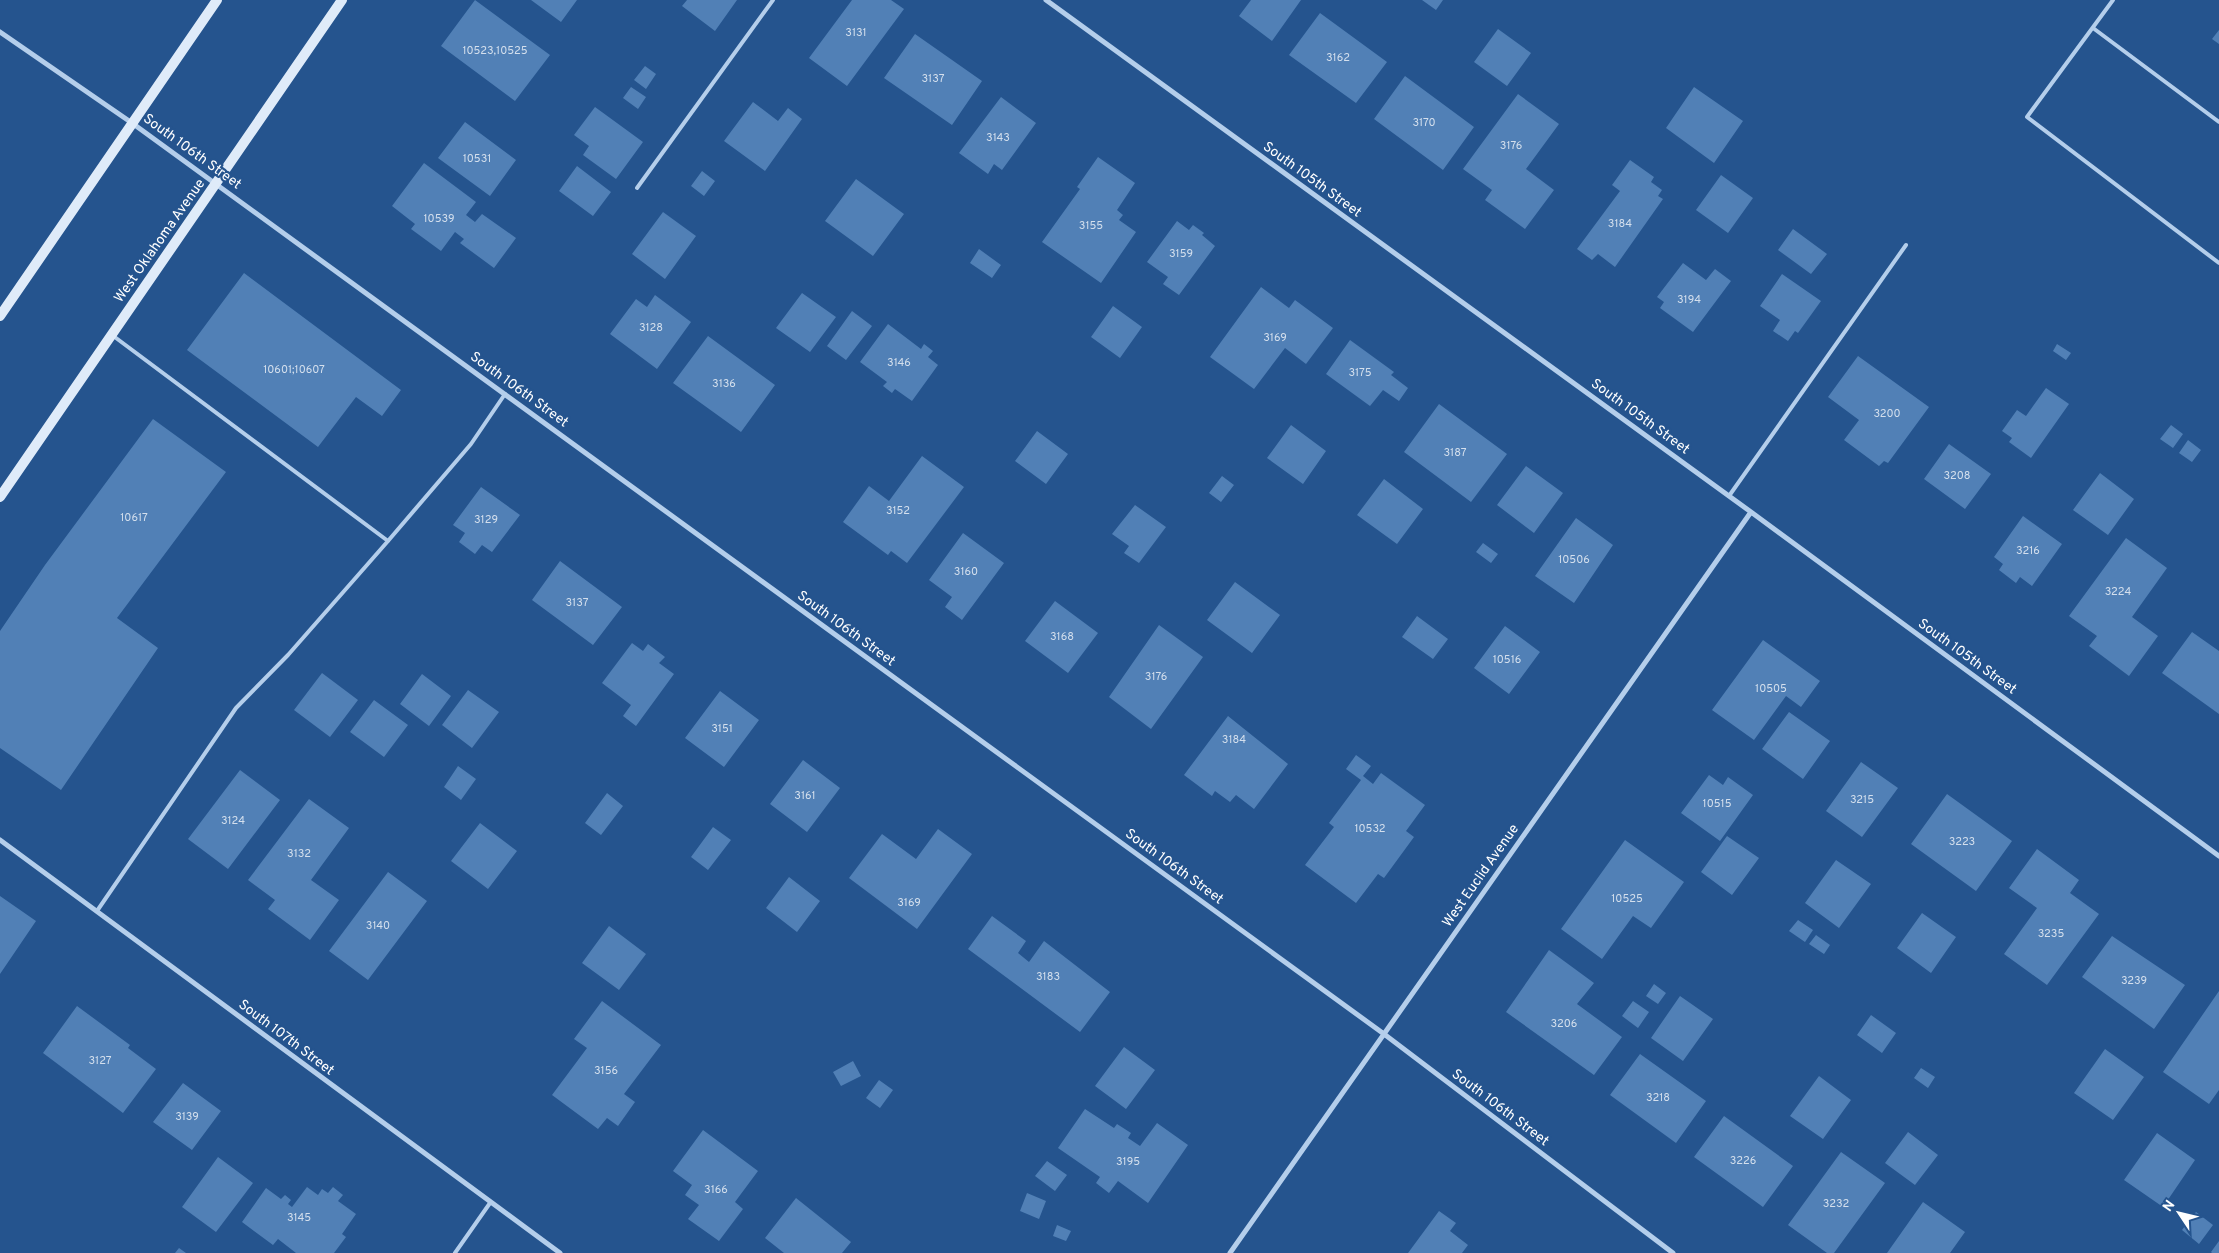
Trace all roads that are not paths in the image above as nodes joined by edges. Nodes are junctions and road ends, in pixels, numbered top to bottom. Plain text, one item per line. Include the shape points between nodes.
1 (217, 0) edge
2 (342, 0) edge
3 (773, 0) edge
4 (1046, 0) edge
5 (2112, 0) edge
6 (2093, 28) junction
7 (0, 32) edge
8 (2219, 122) edge
9 (132, 123) junction
10 (216, 184) junction
11 (637, 188) dead end
12 (1906, 245) dead end
13 (2219, 263) edge
14 (0, 316) edge
15 (112, 335) junction
16 (505, 394) junction
17 (1729, 496) junction
18 (0, 497) edge
19 (1751, 512) junction
20 (388, 541) junction
21 (0, 840) edge
22 (2219, 856) edge
23 (96, 911) junction
24 (1384, 1034) junction
25 (490, 1203) junction
26 (455, 1253) edge
27 (560, 1253) edge
28 (1230, 1253) edge
29 (1673, 1253) edge

1 - 9 main road
2 - 10 main road, West Oklahoma Avenue
3 - 11 lane
4 - 17 street, South 105th Street
5 - 6 lane
6 - 8 lane
6 - 13 lane via 2027,118
7 - 9 street, South 106th Street
9 - 10 street, South 106th Street
9 - 14 main road
10 - 15 main road, West Oklahoma Avenue
10 - 16 street, South 106th Street
12 - 17 lane
15 - 18 main road, West Oklahoma Avenue
15 - 20 lane
16 - 20 lane via 470,444
16 - 24 street, South 106th Street
17 - 19 street, South 105th Street
19 - 22 street, South 105th Street
19 - 24 street, West Euclid Avenue
20 - 23 lane via 288,655 236,708
21 - 23 street, South 107th Street
23 - 25 street, South 107th Street
24 - 28 street, West Euclid Avenue
24 - 29 street, South 106th Street
25 - 26 lane
25 - 27 street, South 107th Street

